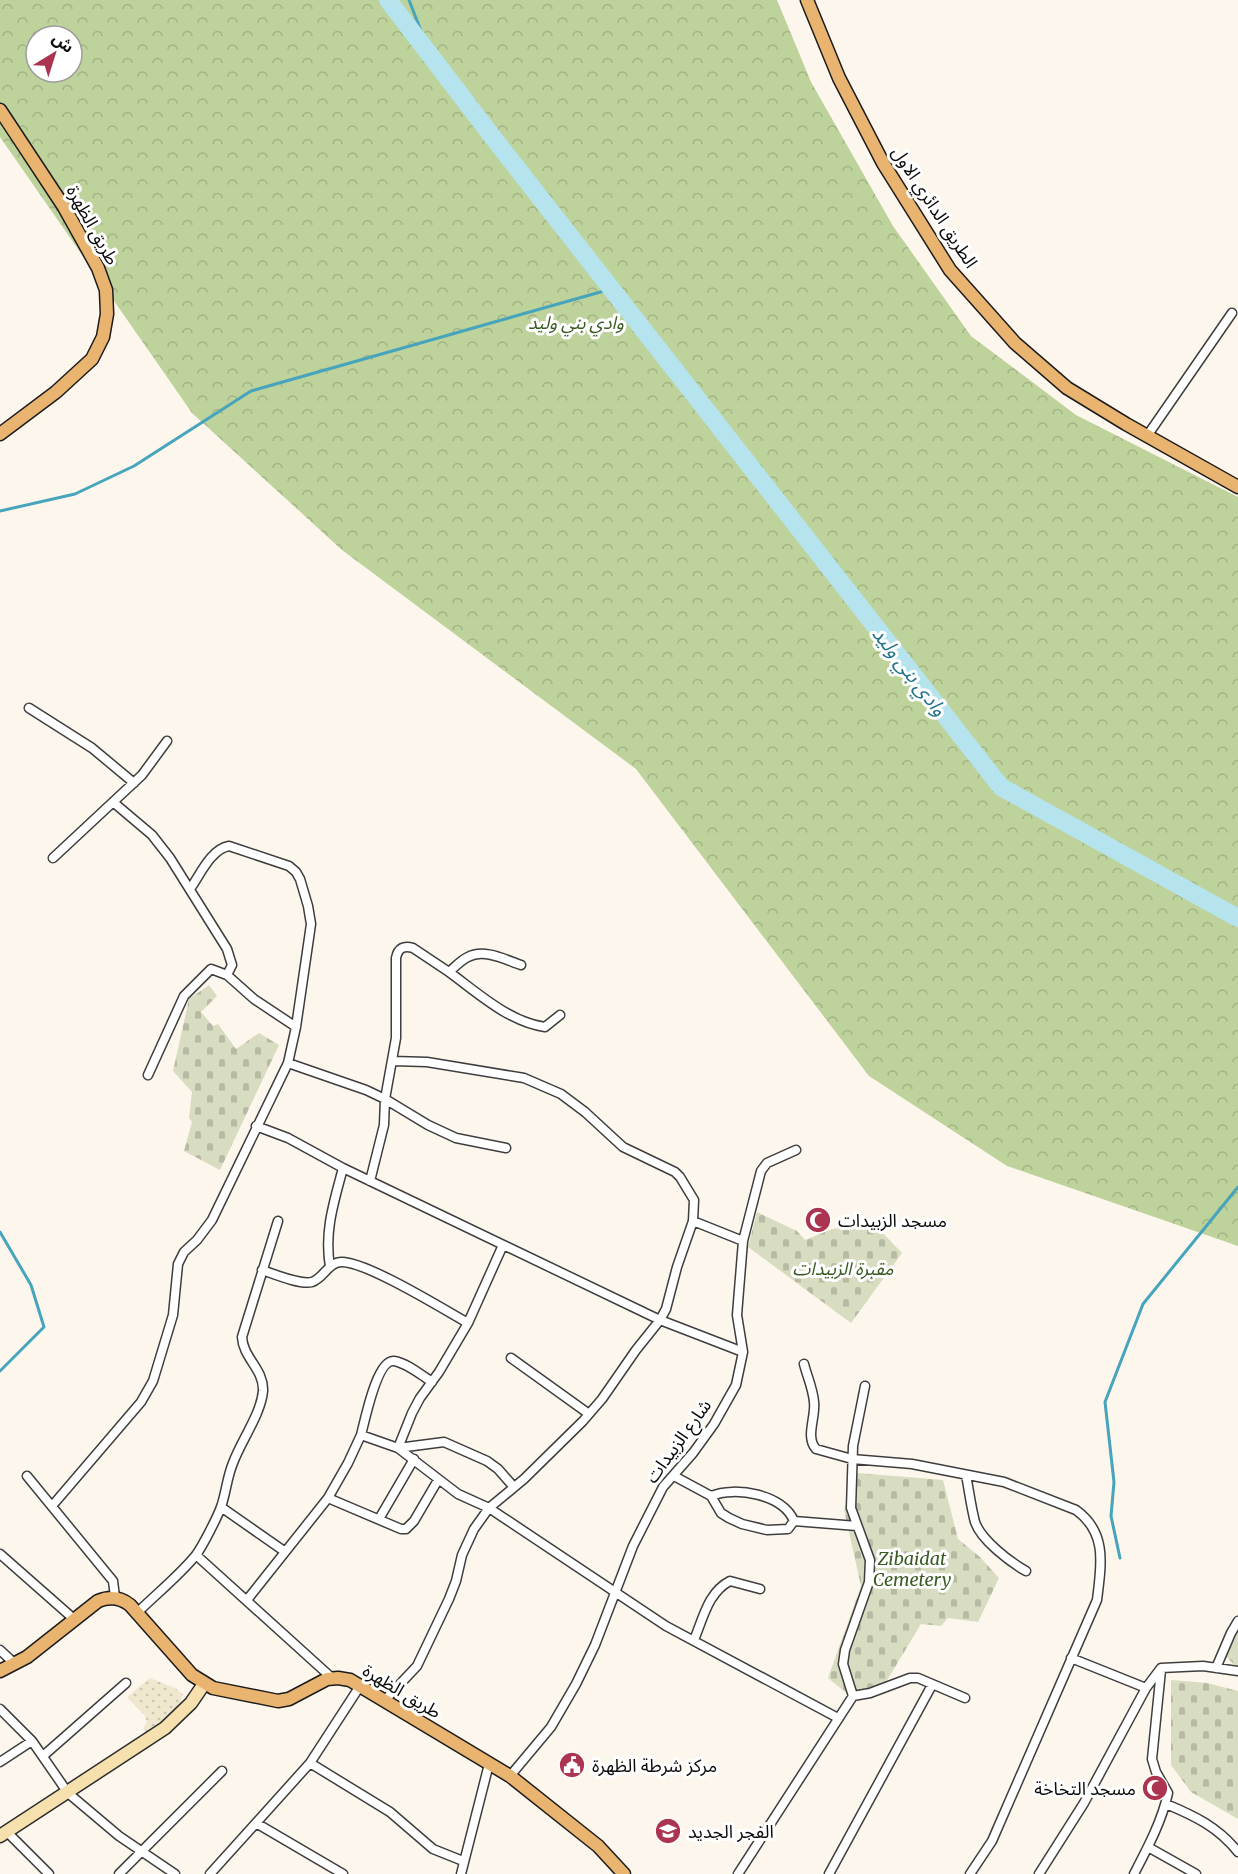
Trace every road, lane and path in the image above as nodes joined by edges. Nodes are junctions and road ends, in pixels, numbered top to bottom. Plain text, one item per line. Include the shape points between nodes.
1 (807, 0) edge
2 (0, 110) edge
3 (1232, 313) dead end
4 (0, 434) edge
5 (1147, 436) junction
6 (1238, 487) edge
7 (29, 708) dead end
8 (166, 741) dead end
9 (134, 783) junction
10 (113, 802) junction
11 (53, 858) dead end
12 (190, 890) junction
13 (521, 965) dead end
14 (449, 972) junction
15 (227, 975) junction
16 (560, 1015) dead end
17 (296, 1027) junction
18 (393, 1061) junction
19 (288, 1063) junction
20 (148, 1075) dead end
21 (385, 1099) junction
22 (256, 1126) junction
23 (506, 1148) dead end
24 (796, 1150) dead end
25 (343, 1168) junction
26 (370, 1181) junction
27 (278, 1221) dead end
28 (693, 1221) junction
29 (743, 1241) junction
30 (503, 1245) junction
31 (330, 1267) junction
32 (262, 1270) junction
33 (660, 1320) junction
34 (468, 1323) junction
35 (743, 1352) junction
36 (511, 1358) dead end
37 (804, 1364) dead end
38 (432, 1382) junction
39 (865, 1386) dead end
40 (589, 1414) junction
41 (361, 1435) junction
42 (398, 1448) junction
43 (414, 1459) junction
44 (852, 1459) junction
45 (966, 1475) junction
46 (27, 1476) dead end
47 (674, 1476) junction
48 (438, 1480) junction
49 (513, 1486) junction
50 (711, 1496) junction
51 (328, 1498) junction
52 (52, 1506) junction
53 (221, 1507) junction
54 (489, 1508) junction
55 (379, 1519) junction
56 (794, 1521) junction
57 (857, 1526) junction
58 (284, 1551) junction
59 (0, 1554) edge
60 (196, 1555) junction
61 (1026, 1571) dead end
62 (760, 1589) dead end
63 (614, 1592) junction
64 (115, 1597) junction
65 (247, 1600) junction
66 (136, 1613) junction
67 (75, 1620) junction
68 (1238, 1621) edge
69 (694, 1641) junction
70 (0, 1650) edge
71 (1071, 1658) junction
72 (15, 1664) junction
73 (1161, 1668) junction
74 (1216, 1668) junction
75 (0, 1671) edge
76 (1238, 1671) edge
77 (332, 1678) junction
78 (126, 1683) dead end
79 (204, 1684) junction
80 (932, 1685) junction
81 (360, 1686) junction
82 (1146, 1688) junction
83 (853, 1696) junction
84 (965, 1698) dead end
85 (385, 1700) junction
86 (0, 1709) edge
87 (838, 1718) junction
88 (32, 1741) junction
89 (43, 1756) junction
90 (0, 1762) edge
91 (310, 1763) junction
92 (489, 1764) junction
93 (222, 1771) dead end
94 (510, 1776) junction
95 (68, 1793) junction
96 (1166, 1804) junction
97 (256, 1823) junction
98 (3, 1834) edge
99 (1148, 1847) junction
100 (140, 1851) junction
101 (1238, 1851) edge
102 (463, 1861) junction
103 (49, 1874) edge
104 (119, 1874) edge
105 (175, 1874) edge
106 (210, 1874) edge
107 (343, 1874) edge
108 (461, 1874) edge
109 (624, 1874) edge
110 (738, 1874) edge
111 (829, 1874) edge
112 (970, 1874) edge
113 (1039, 1874) edge
114 (1134, 1874) edge
115 (1196, 1874) edge

1 - 5 main road, الطريق الدائري الاول via 839,78 883,163 950,270 1015,343 1067,388
2 - 4 main road, طريق الظهرة via 98,267 107,314 103,337 92,358 56,392
3 - 5 street
5 - 6 main road, الطريق الدائري الاول
7 - 9 street via 92,748
8 - 9 street
9 - 10 street
10 - 11 street
10 - 12 street via 152,835
12 - 15 street via 231,958
12 - 17 street via 216,853 229,846 284,863 296,872 311,924
13 - 14 street via 494,955 473,955
14 - 16 street via 492,1004 537,1026 545,1027
14 - 18 street via 413,948 407,946 397,952
15 - 17 street
15 - 20 street via 212,969 184,996
17 - 19 street
18 - 21 street
18 - 28 street via 427,1062 524,1078 561,1094 623,1147 681,1177 694,1200
19 - 21 street
19 - 22 street
21 - 23 street via 456,1138
21 - 26 street via 384,1125
22 - 25 street via 288,1138
22 - 52 street via 212,1220 178,1264 173,1315 153,1381 141,1401
24 - 29 street, شارع الزبيدات via 767,1163 761,1171
25 - 26 street
25 - 31 street via 328,1227
26 - 30 street
27 - 32 street
28 - 29 street
28 - 33 street
29 - 35 street, شارع الزبيدات via 737,1316
30 - 33 street
30 - 34 street
31 - 32 street via 310,1282
31 - 34 street via 342,1262 370,1270
32 - 53 street via 242,1337 243,1347 260,1372 263,1392 233,1462
33 - 35 street
33 - 40 street
34 - 38 street
35 - 47 street, شارع الزبيدات via 735,1384 714,1424
36 - 40 street
37 - 44 street via 814,1401 813,1445 823,1452
38 - 41 street via 400,1363 387,1362 375,1384
38 - 42 street via 412,1413
39 - 44 street
40 - 49 street
41 - 42 street
41 - 51 street
42 - 43 street
42 - 49 street via 444,1442 487,1461
43 - 48 street
43 - 55 street
44 - 45 street via 912,1464
44 - 57 street via 851,1508
45 - 61 street via 980,1532
45 - 71 street via 1004,1482 1076,1510 1094,1528 1102,1564 1097,1600
46 - 52 street
47 - 50 street
47 - 63 street, شارع الزبيدات via 663,1487 648,1515
48 - 54 street
48 - 55 street via 410,1527 401,1529
49 - 54 street
50 - 56 street via 736,1490 769,1499 785,1508
50 - 56 street via 721,1513 742,1524 778,1531 788,1530
51 - 55 street
51 - 58 street
52 - 64 street via 113,1581
53 - 58 street
53 - 60 street
54 - 63 street
54 - 85 street via 467,1542 449,1599 417,1666
56 - 57 street
57 - 83 street via 870,1560 869,1582 843,1664
58 - 65 street
59 - 67 street
60 - 65 street
60 - 66 street
62 - 69 street via 730,1581 722,1585 715,1591
63 - 69 street
63 - 94 street, شارع الزبيدات via 576,1684 551,1727
64 - 66 main road, طريق الظهرة via 126,1601
64 - 67 main road via 98,1601
65 - 77 street
66 - 79 main road, طريق الظهرة
67 - 72 main road
68 - 74 street
69 - 87 street
70 - 72 street
71 - 82 street
71 - 112 street via 992,1841
72 - 75 main road
73 - 74 street
73 - 82 street
73 - 96 street via 1152,1759 1168,1793
74 - 76 street
77 - 79 main road, طريق الظهرة via 278,1701
77 - 81 main road, طريق الظهرة via 344,1678
78 - 89 street
79 - 95 main road via 165,1728
80 - 83 street via 910,1678
80 - 84 street
80 - 111 street
81 - 85 main road, طريق الظهرة
81 - 91 street
82 - 113 street
83 - 87 street
85 - 92 main road, طريق الظهرة
86 - 88 street
87 - 110 street
88 - 89 street
88 - 90 street
89 - 95 street
91 - 97 street
91 - 102 street via 390,1812 433,1849
92 - 94 main road, طريق الظهرة
92 - 102 street
93 - 100 street
94 - 109 main road, طريق الظهرة via 598,1846
95 - 98 main road
95 - 100 street
96 - 99 street
96 - 101 street via 1225,1836
97 - 106 street
97 - 107 street
98 - 103 street
99 - 114 street
99 - 115 street
100 - 104 street
100 - 105 street
102 - 108 street

